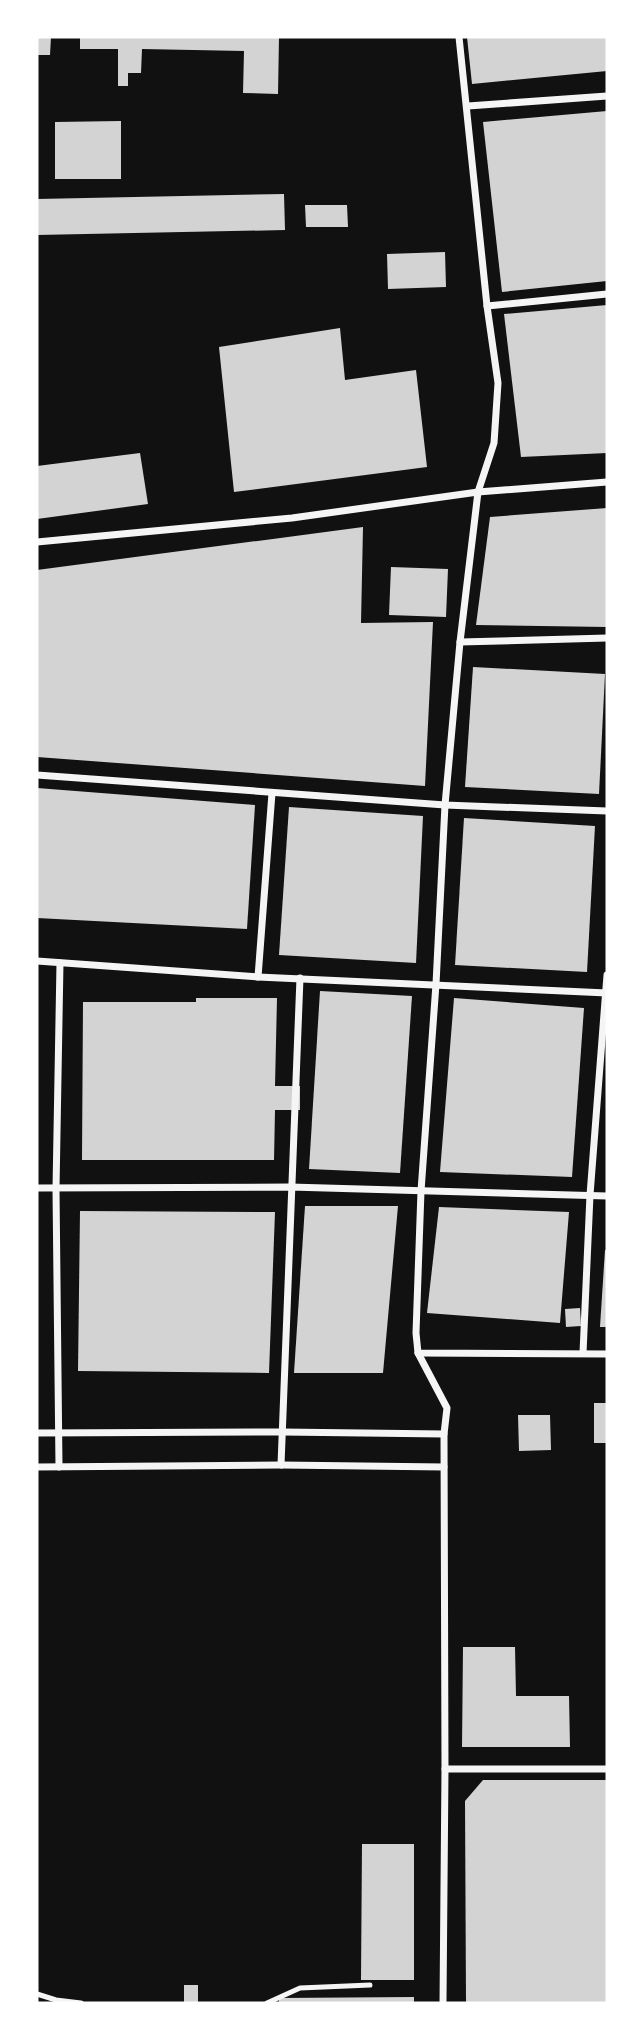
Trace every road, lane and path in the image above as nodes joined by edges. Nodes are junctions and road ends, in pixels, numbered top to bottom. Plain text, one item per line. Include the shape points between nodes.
1 (459, 37) edge
2 (607, 96) edge
3 (468, 106) junction
4 (607, 294) edge
5 (487, 306) junction
6 (607, 482) edge
7 (478, 492) junction
8 (37, 542) edge
9 (607, 638) edge
10 (460, 642) junction
11 (37, 775) edge
12 (272, 793) junction
13 (445, 804) junction
14 (607, 811) edge
15 (37, 961) edge
16 (60, 963) junction
17 (607, 975) edge
18 (258, 977) junction
19 (300, 978) junction
20 (436, 984) junction
21 (607, 993) edge
22 (290, 1187) junction
23 (37, 1188) edge
24 (56, 1189) junction
25 (421, 1191) junction
26 (590, 1195) junction
27 (607, 1196) edge
28 (418, 1353) junction
29 (583, 1353) junction
30 (607, 1354) edge
31 (282, 1432) junction
32 (37, 1433) edge
33 (60, 1433) junction
34 (444, 1434) junction
35 (281, 1465) junction
36 (37, 1467) edge
37 (59, 1467) junction
38 (444, 1467) junction
39 (446, 1769) junction
40 (607, 1769) edge
41 (370, 1985) dead end
42 (37, 1994) edge
43 (81, 2003) edge
44 (267, 2003) edge
45 (443, 2003) edge

1 - 3 street
2 - 3 street
3 - 5 street
4 - 5 street
5 - 7 street via 498,383 494,443
6 - 7 street
7 - 8 street via 292,518
7 - 10 street
9 - 10 street
10 - 13 street
11 - 12 street
12 - 13 street
12 - 18 street
13 - 14 street
13 - 20 street
15 - 16 street
16 - 18 street
16 - 24 street
17 - 21 street
18 - 19 street
19 - 20 street
19 - 22 street
20 - 21 street
20 - 25 street
21 - 26 street
22 - 24 street
22 - 25 street
22 - 31 street
23 - 24 street
24 - 33 street
25 - 26 street
25 - 28 street
26 - 27 street
26 - 29 street
28 - 29 street
28 - 34 street via 446,1408
29 - 30 street
31 - 33 street
31 - 34 street
31 - 35 street
32 - 33 street
33 - 37 street
34 - 38 street
35 - 37 street
35 - 38 street
36 - 37 street
38 - 39 street
39 - 40 street
39 - 45 street
41 - 44 lane via 300,1988
42 - 43 lane

